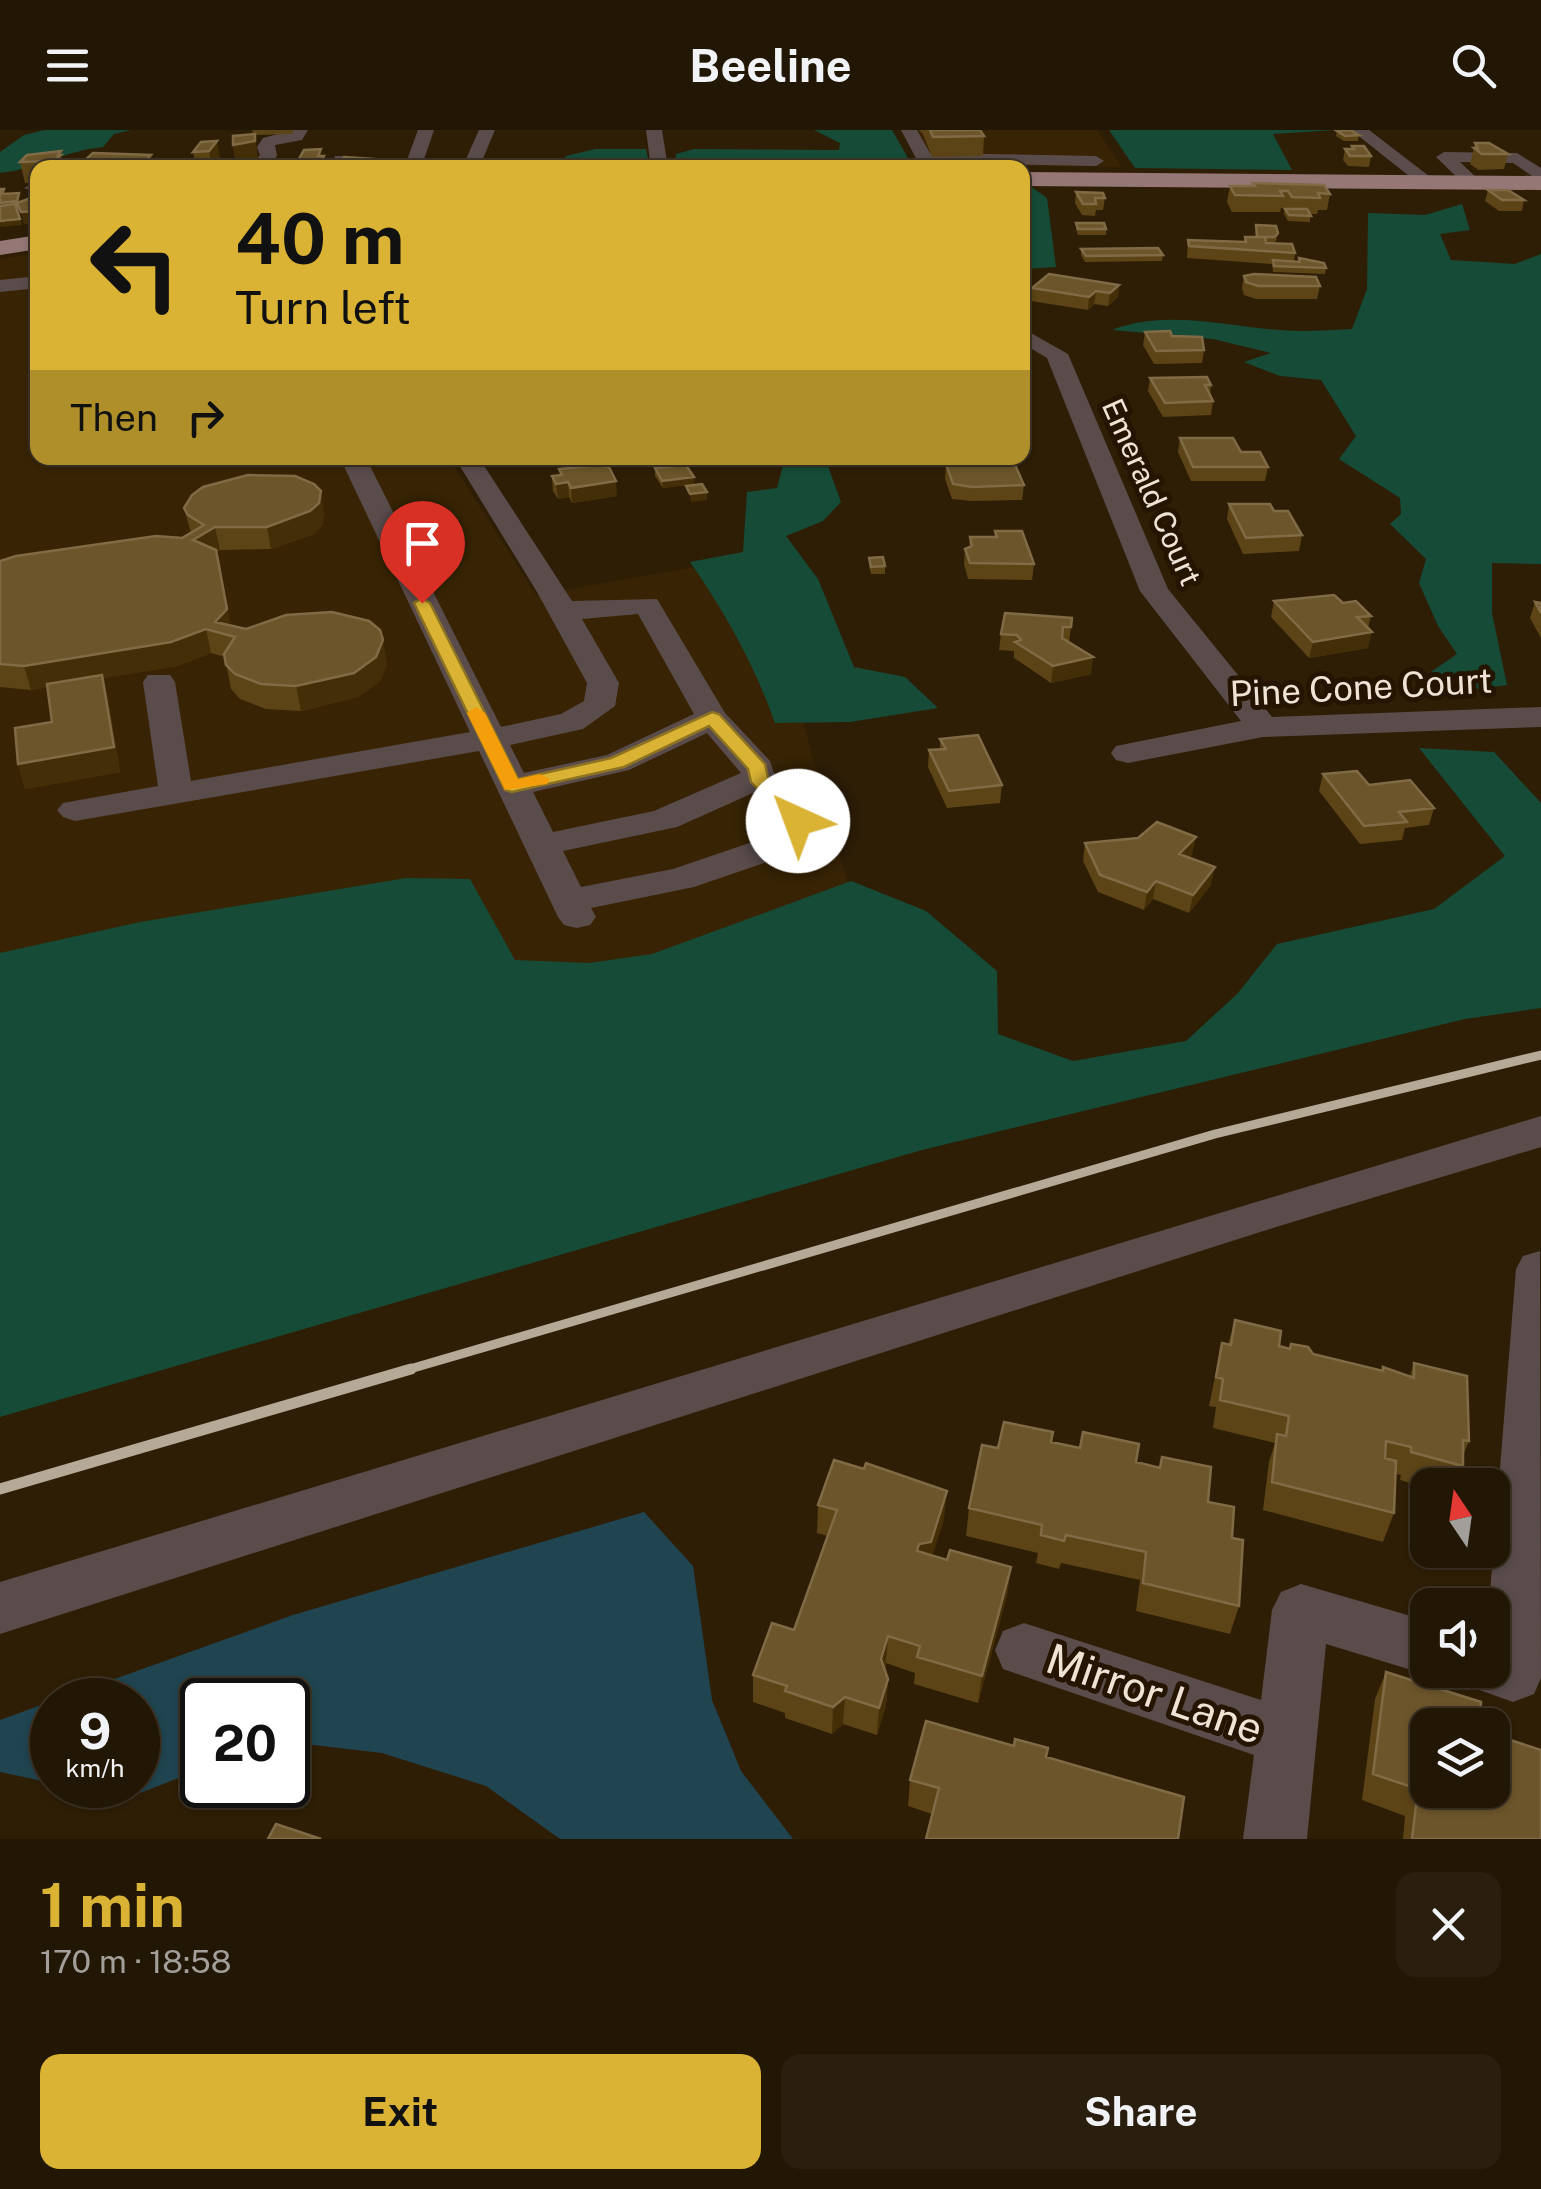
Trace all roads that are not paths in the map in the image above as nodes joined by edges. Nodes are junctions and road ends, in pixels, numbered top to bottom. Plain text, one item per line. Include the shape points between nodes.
1 (300, 130) edge
2 (426, 130) edge
3 (487, 130) edge
4 (654, 130) edge
5 (908, 130) edge
6 (1359, 130) edge
7 (1082, 141) dead end
8 (265, 160) edge
9 (415, 160) edge
10 (474, 160) edge
11 (659, 160) edge
12 (973, 160) edge
13 (1030, 164) edge
14 (1103, 171) junction
15 (1030, 178) edge
16 (1541, 180) edge
17 (1430, 183) junction
18 (1473, 183) junction
19 (30, 243) edge
20 (0, 248) edge
21 (30, 283) edge
22 (0, 286) edge
23 (1030, 338) edge
24 (357, 465) edge
25 (471, 465) edge
26 (563, 612) junction
27 (159, 682) dead end
28 (712, 718) junction
29 (1541, 718) edge
30 (1263, 727) junction
31 (489, 740) junction
32 (1128, 753) dead end
33 (758, 778) junction
34 (512, 786) junction
35 (176, 794) junction
36 (74, 810) dead end
37 (541, 845) junction
38 (1541, 1131) edge
39 (1540, 1269) edge
40 (0, 1608) edge
41 (1410, 1643) edge
42 (1024, 1650) dead end
43 (1510, 1673) edge
44 (1286, 1738) junction
45 (1275, 1839) edge

1 - 8 street via 296,137 269,140
2 - 9 street
3 - 10 street
4 - 11 street
5 - 12 street via 924,158
6 - 17 street
7 - 14 street
13 - 14 street
14 - 15 main road
14 - 17 main road
16 - 18 main road
16 - 18 street via 1517,158 1444,157
17 - 18 main road
19 - 20 main road
21 - 22 street
23 - 30 street, Emerald Court via 1057,354 1154,592
24 - 31 street
25 - 26 street
26 - 28 street via 647,605
26 - 31 street via 603,683 599,706 571,722
27 - 35 street
28 - 33 street via 758,768
28 - 34 street via 617,763
29 - 30 street, Pine Cone Court
30 - 32 street, Pine Cone Court
31 - 34 street
31 - 35 street
33 - 37 street via 664,819
33 - 37 street via 798,821 792,841 681,879 573,909
34 - 37 street
35 - 36 street
38 - 40 street
39 - 43 street
41 - 44 street via 1301,1610
42 - 44 street, Mirror Lane
44 - 45 street

